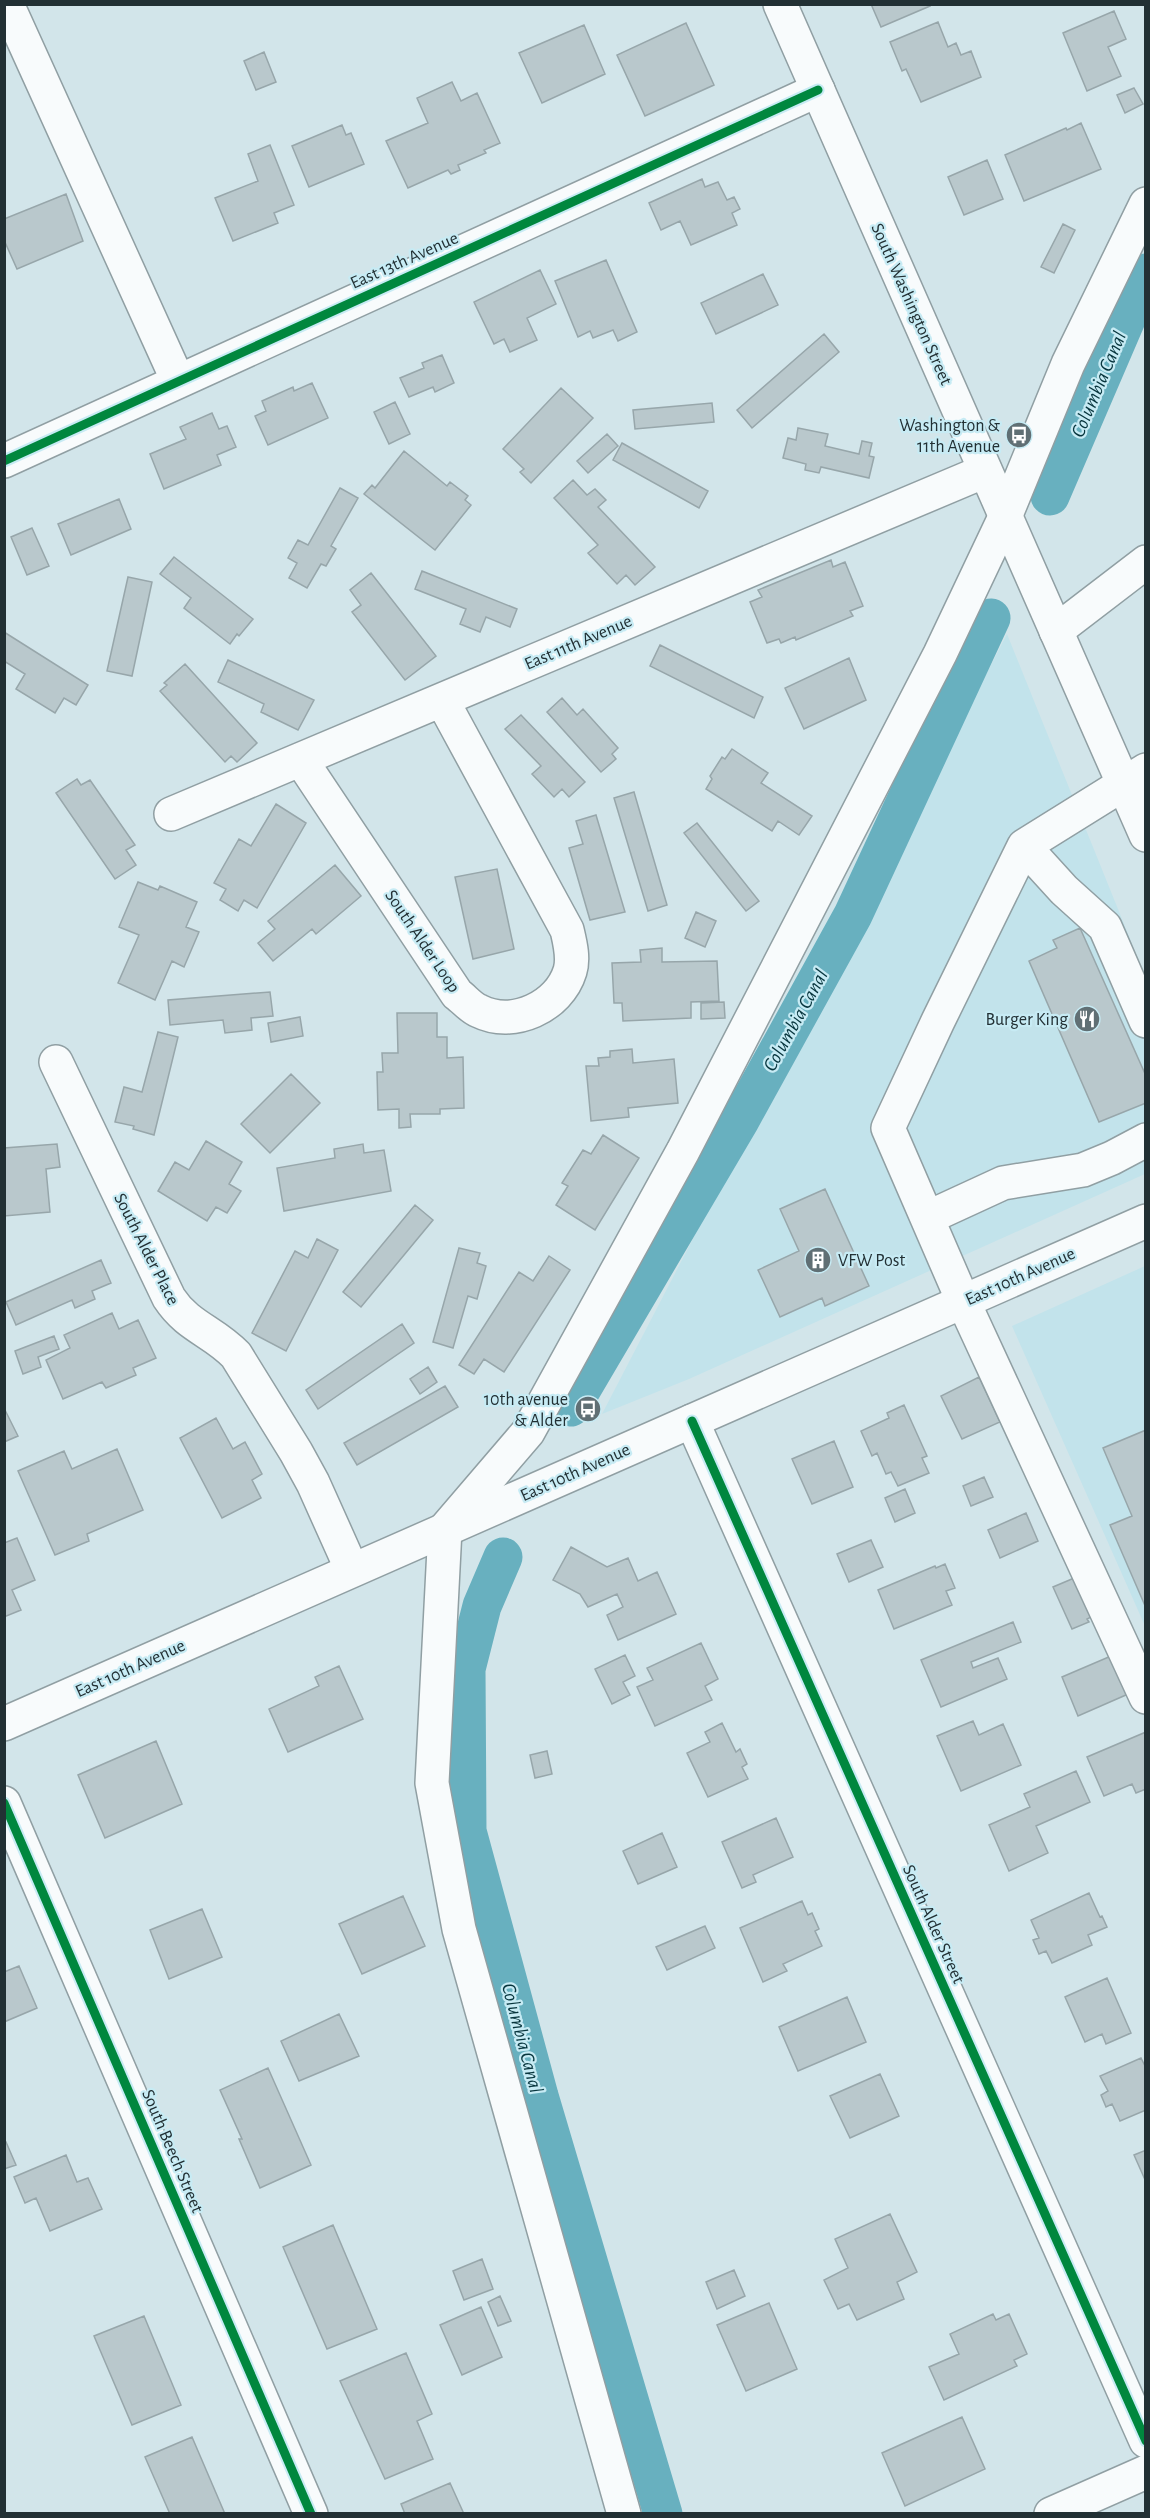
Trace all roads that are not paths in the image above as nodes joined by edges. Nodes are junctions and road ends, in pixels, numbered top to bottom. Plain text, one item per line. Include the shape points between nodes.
1 (7, 4) edge
2 (780, 4) edge
3 (818, 90) junction
4 (1146, 204) edge
5 (178, 381) junction
6 (4, 461) edge
7 (986, 471) junction
8 (1005, 517) junction
9 (1146, 561) edge
10 (1056, 631) junction
11 (442, 700) junction
12 (301, 760) junction
13 (1134, 777) edge
14 (171, 814) dead end
15 (1146, 835) edge
16 (1024, 846) junction
17 (1146, 1021) edge
18 (56, 1062) dead end
19 (1146, 1140) edge
20 (927, 1218) junction
21 (1146, 1221) edge
22 (963, 1301) junction
23 (692, 1420) junction
24 (445, 1529) junction
25 (352, 1570) junction
26 (1146, 1697) edge
27 (4, 1724) edge
28 (4, 1803) edge
29 (1146, 2441) edge
30 (1146, 2472) edge
31 (311, 2514) edge
32 (624, 2514) edge
33 (1051, 2514) edge

1 - 5 street
2 - 3 street, South Washington Street
3 - 5 street, East 13th Avenue
3 - 7 street, South Washington Street
4 - 8 street via 1068,364
5 - 6 street, East 13th Avenue
7 - 8 street, South Washington Street
7 - 11 street, East 11th Avenue
8 - 10 street, South Washington Street
8 - 24 street via 934,665 683,1151 528,1432
9 - 10 street
10 - 13 street, South Washington Street
11 - 12 street, East 11th Avenue
11 - 12 street, South Alder Loop via 567,930 570,970 562,989 542,1006 516,1017 498,1018 478,1011 458,994
12 - 14 street, East 11th Avenue
13 - 15 street, South Washington Street
13 - 16 street
16 - 17 street via 1105,927
16 - 20 street via 888,1128
18 - 25 street, South Alder Place via 169,1298 187,1321 225,1343 236,1355 302,1462
19 - 20 street via 1083,1170 1003,1183
20 - 22 street
21 - 22 street, East 10th Avenue
22 - 23 street, East 10th Avenue
22 - 26 street
23 - 24 street, East 10th Avenue
23 - 29 street, South Alder Street
24 - 25 street, East 10th Avenue
24 - 32 street via 432,1783 459,1929
25 - 27 street, East 10th Avenue
28 - 31 street, South Beech Street
30 - 33 street

